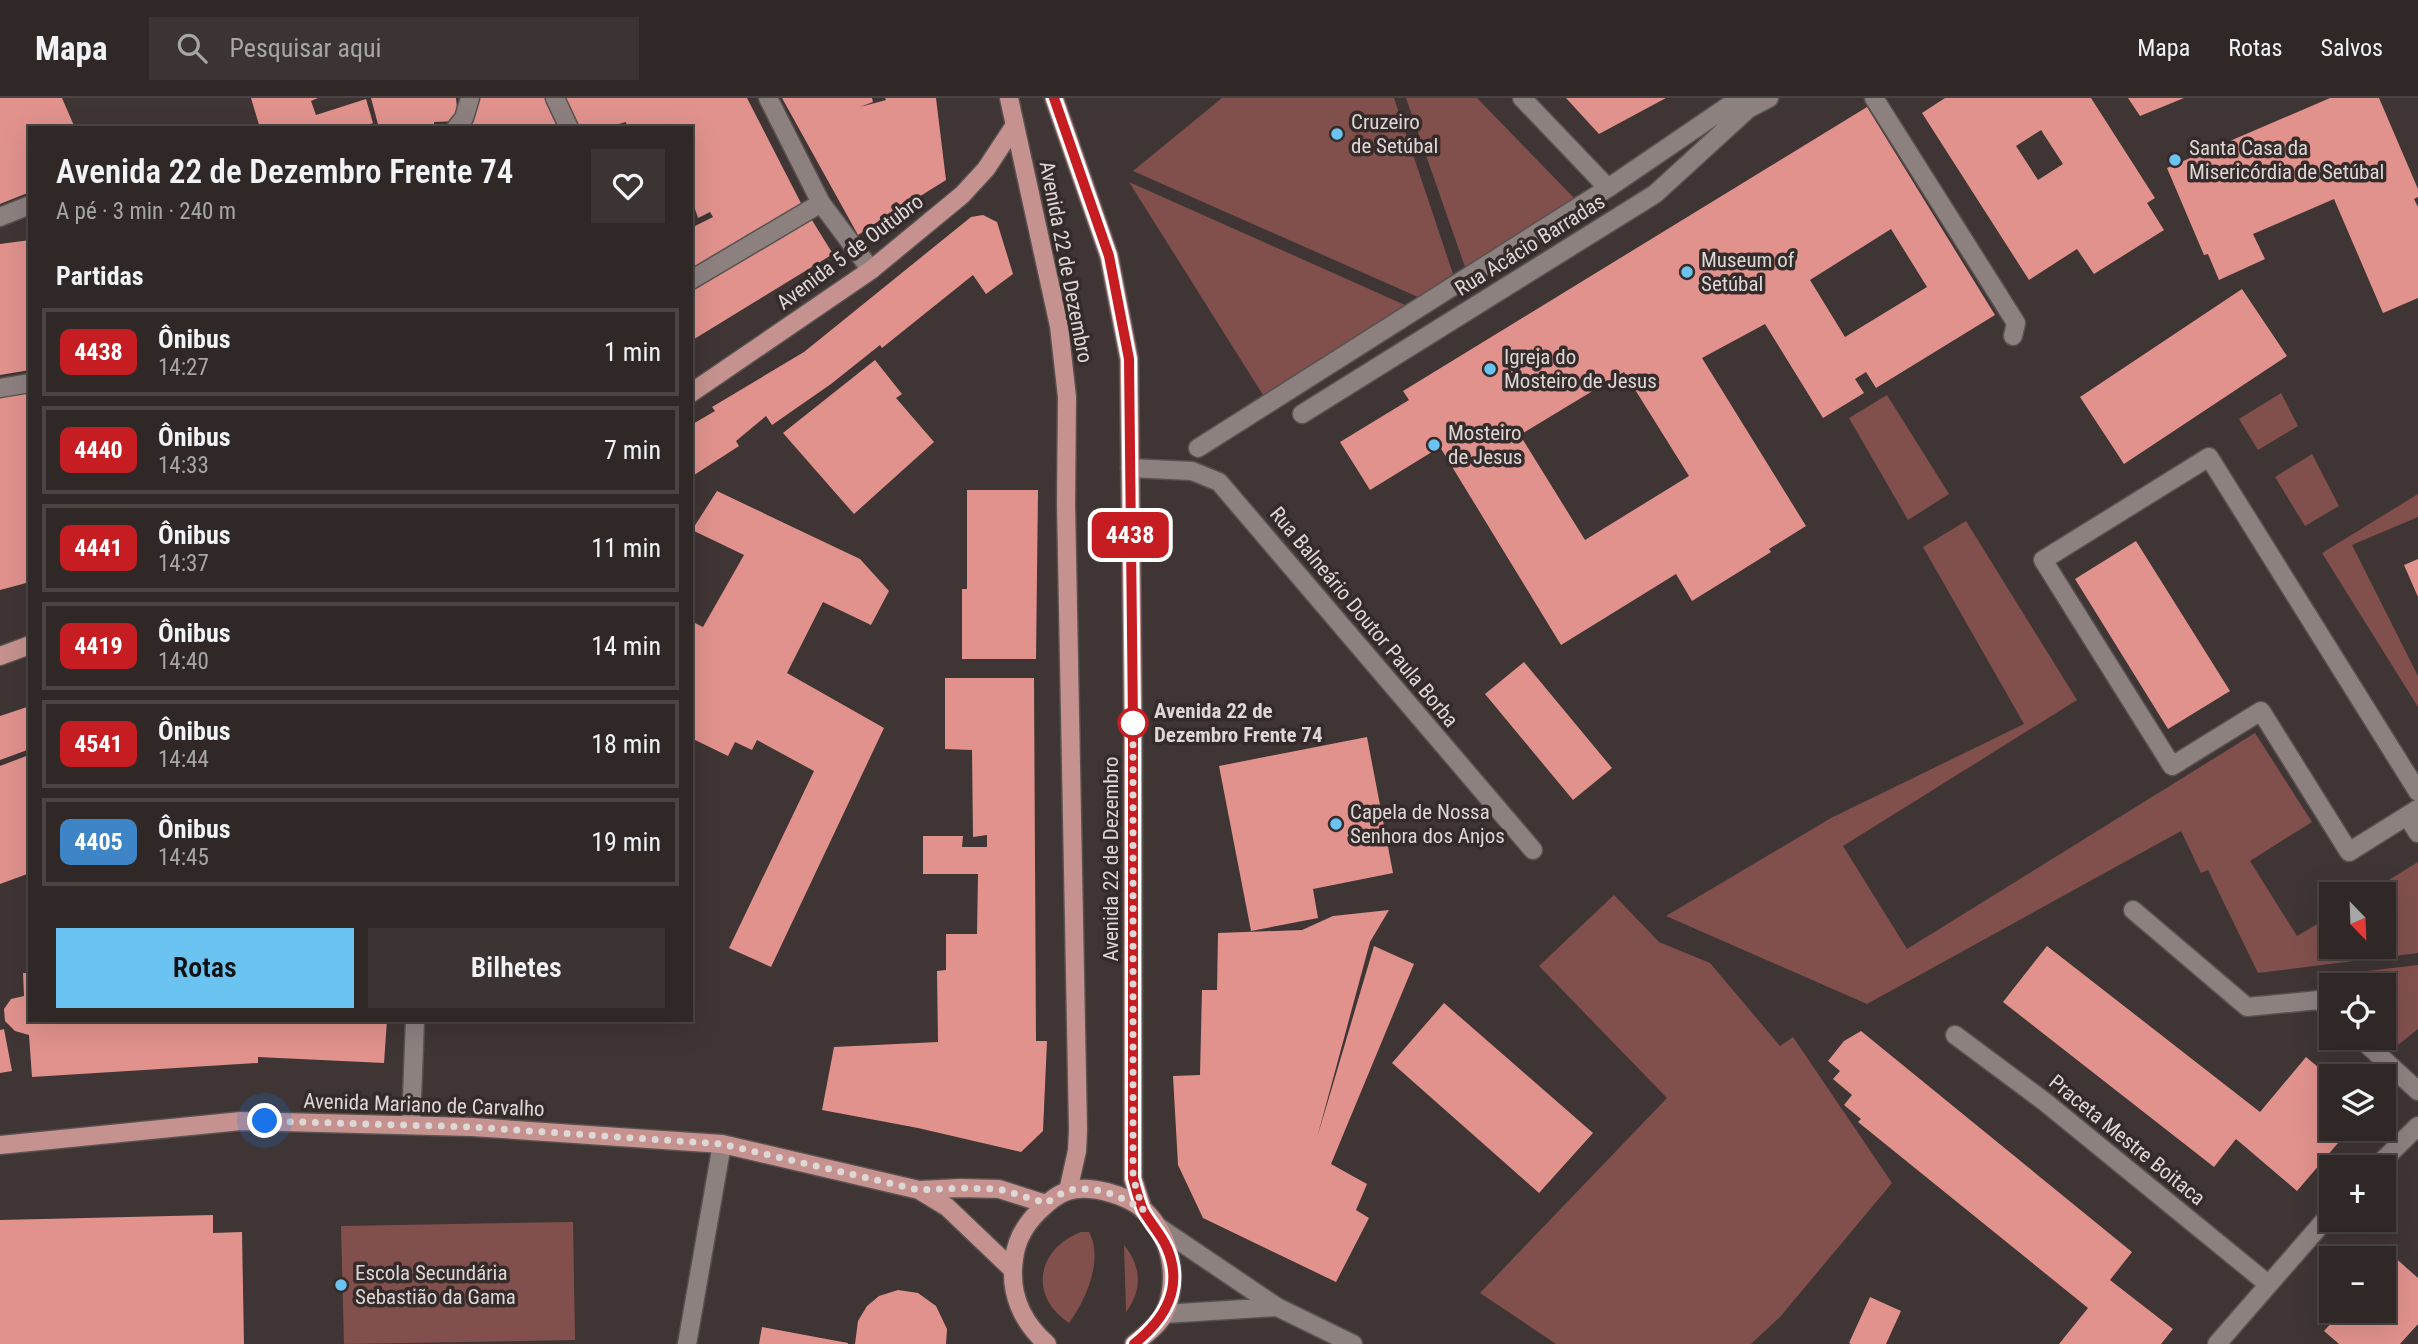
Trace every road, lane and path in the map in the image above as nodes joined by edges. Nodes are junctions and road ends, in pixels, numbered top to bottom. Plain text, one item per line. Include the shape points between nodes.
1 (470, 98) edge
2 (555, 98) edge
3 (768, 98) edge
4 (1009, 98) edge
5 (1054, 98) edge
6 (1522, 98) edge
7 (1769, 98) edge
8 (1874, 98) edge
9 (1743, 102) edge
10 (1015, 125) junction
11 (458, 126) edge
12 (568, 126) edge
13 (1608, 188) junction
14 (821, 203) junction
15 (28, 206) edge
16 (0, 217) edge
17 (871, 270) junction
18 (693, 279) edge
19 (2013, 336) dead end
20 (28, 383) edge
21 (0, 387) edge
22 (693, 392) edge
23 (1302, 414) dead end
24 (1198, 448) dead end
25 (1130, 468) junction
26 (28, 646) edge
27 (0, 656) edge
28 (2418, 792) edge
29 (2413, 813) edge
30 (2418, 833) edge
31 (1533, 850) dead end
32 (2133, 910) dead end
33 (2319, 1000) edge
34 (415, 1022) edge
35 (1955, 1035) dead end
36 (2373, 1050) edge
37 (2418, 1091) edge
38 (411, 1124) junction
39 (2418, 1126) edge
40 (722, 1144) junction
41 (0, 1145) edge
42 (2388, 1155) edge
43 (919, 1190) junction
44 (1068, 1191) junction
45 (1046, 1203) junction
46 (1149, 1217) junction
47 (2319, 1227) edge
48 (1012, 1269) junction
49 (2268, 1284) junction
50 (1277, 1307) junction
51 (1164, 1314) junction
52 (687, 1344) edge
53 (1047, 1344) edge
54 (1135, 1344) edge
55 (1353, 1344) edge
56 (2217, 1344) edge

1 - 11 street
2 - 12 street
3 - 14 street
4 - 10 main road, Avenida 22 de Dezembro
5 - 25 main road, Avenida 22 de Dezembro via 1109,256 1129,359
6 - 13 street
7 - 9 street, Rua Acácio Barradas
8 - 19 street via 2016,323
9 - 13 street
9 - 23 street, Rua Acácio Barradas via 1655,194
10 - 17 main road, Avenida 5 de Outubro via 962,195
10 - 44 main road, Avenida 22 de Dezembro via 1059,326 1067,397 1078,1130
13 - 24 street
14 - 17 street
14 - 18 street
15 - 16 street
17 - 22 main road, Avenida 5 de Outubro
20 - 21 street
25 - 31 street, Rua Balneário Doutor Paula Borba via 1192,471 1219,482
25 - 46 main road, Avenida 22 de Dezembro via 1133,1178
26 - 27 main road
28 - 29 street via 2209,457 2043,560 2172,766 2261,711 2349,852
29 - 30 street
32 - 33 street via 2247,1007
34 - 38 street
35 - 49 street, Praceta Mestre Boitaca via 2045,1102
36 - 37 street
38 - 40 main road, Avenida Mariano de Carvalho
38 - 41 main road, Avenida Mariano de Carvalho via 241,1121
39 - 42 street
40 - 43 main road, Avenida Mariano de Carvalho
40 - 52 street
43 - 45 main road, Avenida Mariano de Carvalho via 999,1189
43 - 48 main road, Avenida Mariano de Carvalho via 947,1207
44 - 45 main road
44 - 46 main road via 1089,1189 1125,1199
45 - 48 main road via 1022,1234
46 - 50 street
46 - 51 main road, Avenida 22 de Dezembro via 1171,1261 1173,1280
47 - 49 street
48 - 53 main road via 1018,1308
49 - 56 street
50 - 51 street
50 - 55 street
51 - 54 main road

